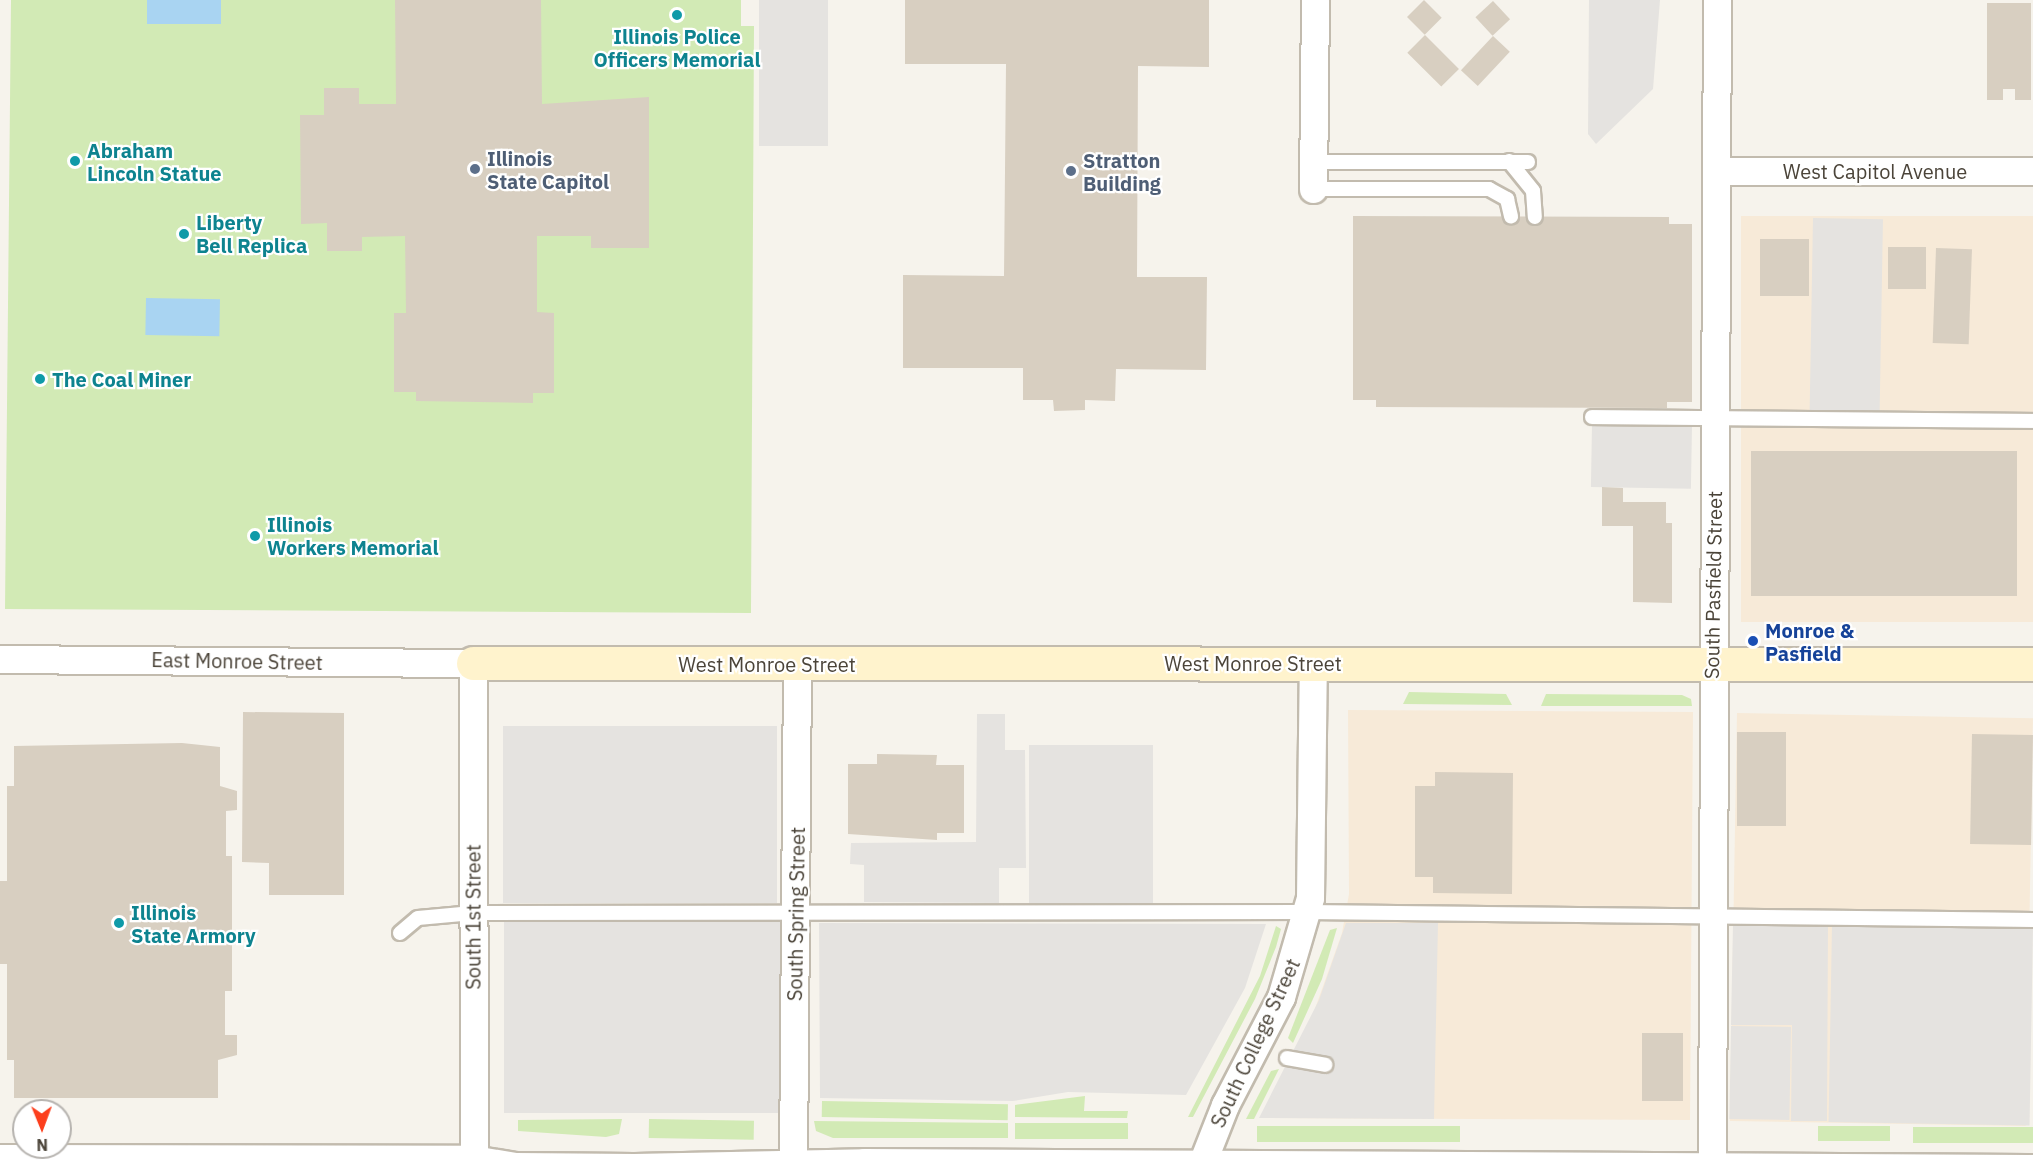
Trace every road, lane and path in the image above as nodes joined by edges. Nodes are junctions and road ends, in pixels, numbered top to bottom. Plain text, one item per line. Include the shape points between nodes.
1 (1315, 0) edge
2 (1717, 0) edge
3 (1509, 161) junction
4 (1314, 162) junction
5 (1528, 162) dead end
6 (1717, 171) junction
7 (2033, 171) edge
8 (1313, 189) joint
9 (1511, 217) dead end
10 (1535, 217) dead end
11 (1592, 417) dead end
12 (1716, 420) junction
13 (2033, 421) edge
14 (0, 659) edge
15 (473, 663) junction
16 (1313, 663) junction
17 (797, 664) junction
18 (1712, 664) junction
19 (2033, 664) edge
20 (1307, 912) junction
21 (473, 913) junction
22 (796, 913) junction
23 (1712, 916) junction
24 (2033, 920) edge
25 (400, 933) dead end
26 (1287, 1058) dead end
27 (1325, 1065) dead end
28 (0, 1158) edge
29 (793, 1164) junction
30 (473, 1165) edge
31 (1201, 1167) edge
32 (2033, 1168) edge
33 (1712, 1169) edge

1 - 4 street
2 - 6 street, South Pasfield Street
3 - 4 lane
3 - 5 lane
3 - 10 lane via 1527,180
4 - 8 street
6 - 7 street, West Capitol Avenue
6 - 12 street, South Pasfield Street
8 - 9 lane via 1489,189 1507,199
11 - 12 lane
12 - 13 lane
12 - 18 street, South Pasfield Street
14 - 15 street, East Monroe Street
15 - 17 street, West Monroe Street
15 - 21 street, South 1st Street
16 - 17 street, West Monroe Street
16 - 18 street, West Monroe Street
16 - 20 street, South College Street via 1315,849
17 - 22 street, South Spring Street
18 - 19 street, West Monroe Street
18 - 23 street, South Pasfield Street
20 - 22 lane
20 - 23 lane
20 - 31 street, South College Street via 1281,997 1225,1105
21 - 22 lane
21 - 25 lane via 418,918
21 - 30 street, South 1st Street
22 - 29 street, South Spring Street
23 - 24 lane
23 - 33 street, South Pasfield Street
26 - 27 lane
28 - 30 street
29 - 30 street
29 - 31 street
31 - 33 street
32 - 33 street

